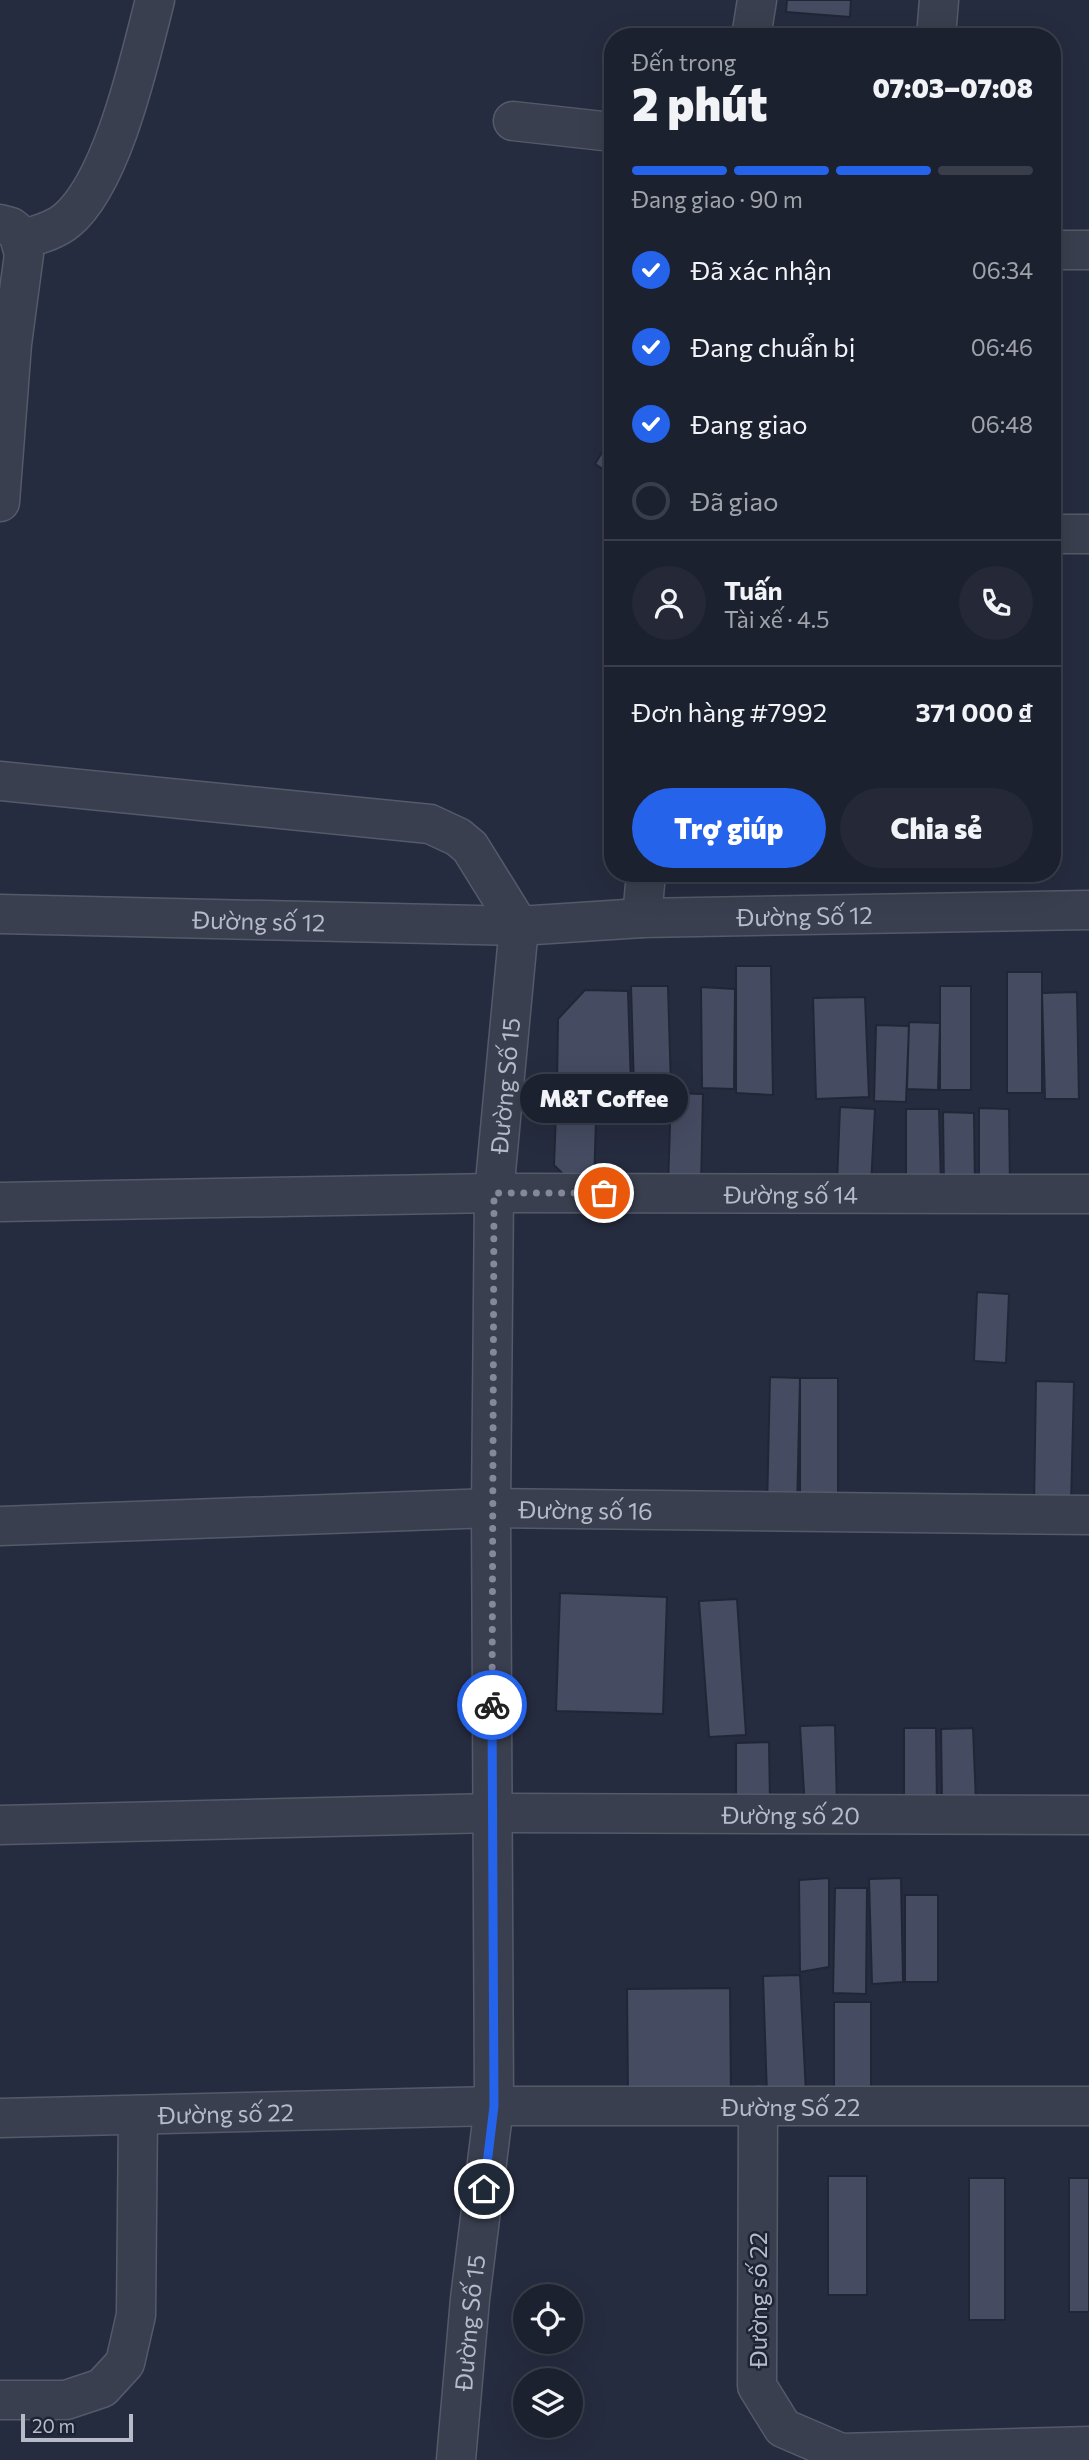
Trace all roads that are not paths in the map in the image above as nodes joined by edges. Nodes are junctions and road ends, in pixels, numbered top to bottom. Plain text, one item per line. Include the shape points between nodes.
1 (155, 0) edge
2 (757, 0) edge
3 (939, 0) edge
4 (752, 28) edge
5 (937, 28) edge
6 (513, 121) dead end
7 (604, 131) edge
8 (11, 232) edge
9 (1061, 250) edge
10 (1089, 250) edge
11 (0, 502) edge
12 (1061, 534) edge
13 (1089, 534) edge
14 (0, 781) edge
15 (645, 882) edge
16 (1089, 910) edge
17 (0, 914) edge
18 (642, 918) junction
19 (519, 926) junction
20 (494, 1193) junction
21 (1089, 1194) edge
22 (0, 1202) edge
23 (491, 1508) junction
24 (1089, 1515) edge
25 (0, 1526) edge
26 (492, 1813) junction
27 (1089, 1815) edge
28 (0, 1825) edge
29 (494, 2106) junction
30 (758, 2106) junction
31 (1089, 2106) edge
32 (138, 2116) junction
33 (0, 2118) edge
34 (0, 2400) edge
35 (1089, 2446) edge
36 (456, 2460) edge

1 - 8 street via 110,149 86,199 66,221
2 - 4 street
3 - 5 street
6 - 7 street
8 - 11 street via 24,254
9 - 10 street
12 - 13 street
14 - 19 street via 430,824 470,847
15 - 18 street
16 - 18 street, Đường Số 12
17 - 19 street, Đường số 12
18 - 19 street, Đường Số 12
19 - 20 street, Đường Số 15
20 - 21 street, Đường số 14
20 - 22 street, Đường số 14
20 - 23 street, Đường Số 15
23 - 24 street, Đường số 16
23 - 25 street, Đường số 16
23 - 26 street, Đường Số 15
26 - 27 street, Đường số 20
26 - 28 street, Đường số 20
26 - 29 street, Đường Số 15
29 - 30 street, Đường Số 22
29 - 32 street, Đường số 22
29 - 36 street, Đường Số 15
30 - 31 street, Đường Số 22
30 - 35 street, Đường số 22 via 757,2386 783,2428 841,2453
32 - 33 street, Đường số 22
32 - 34 street via 136,2315 125,2363 102,2388 66,2400

